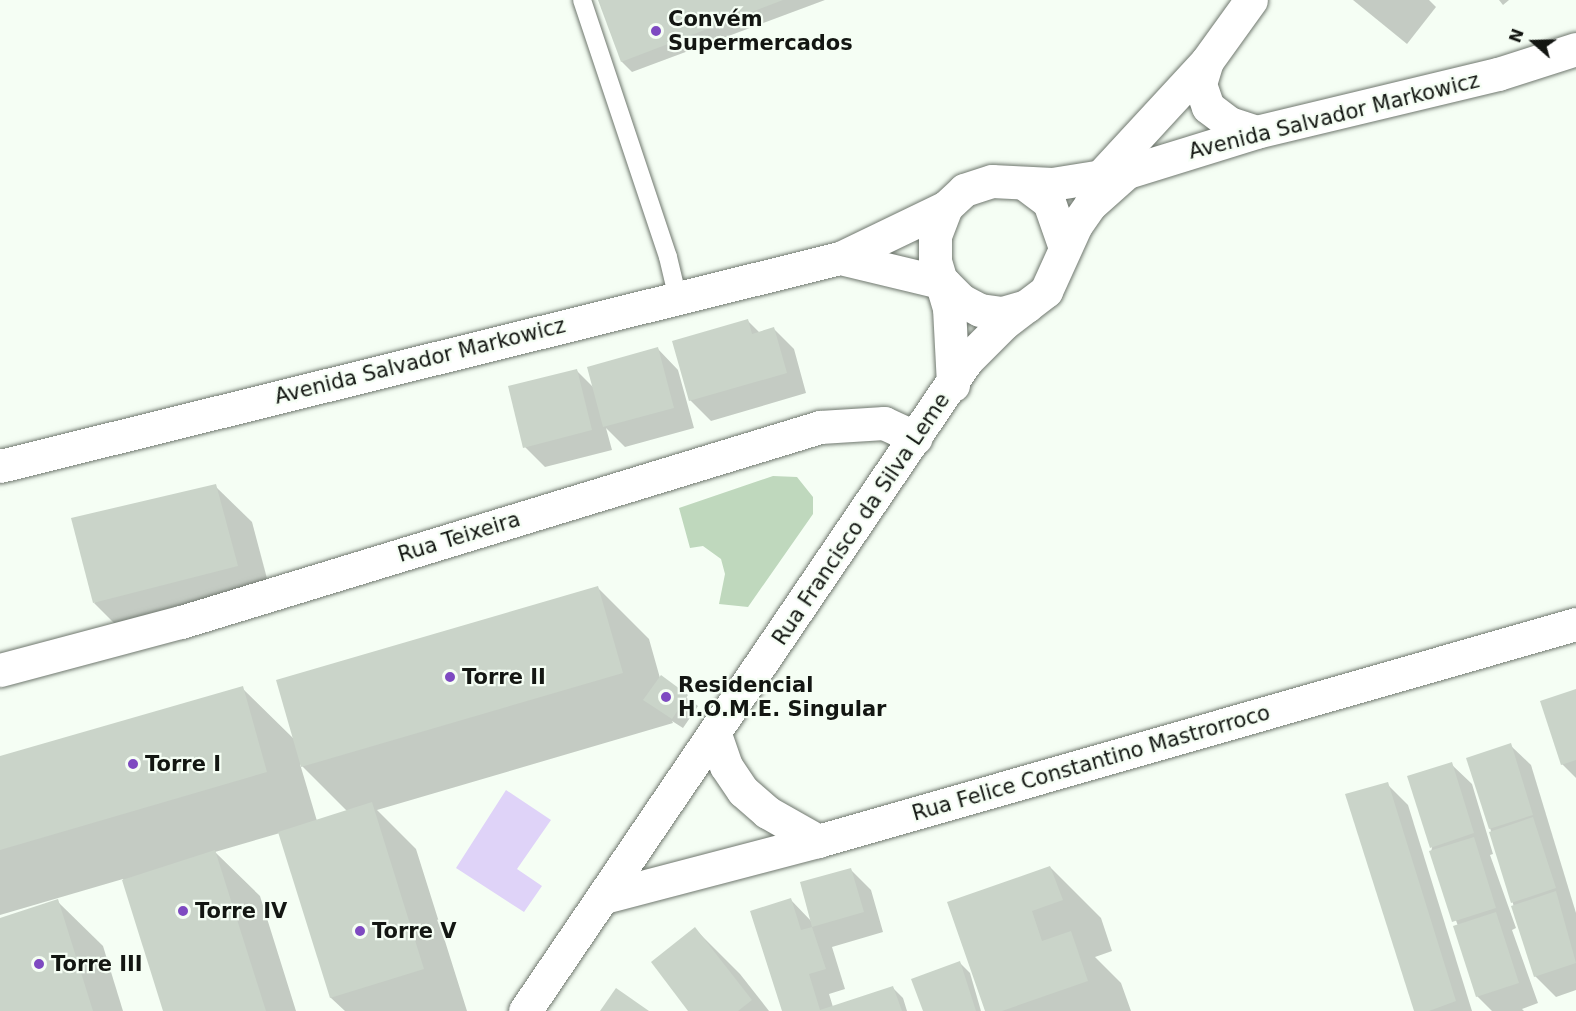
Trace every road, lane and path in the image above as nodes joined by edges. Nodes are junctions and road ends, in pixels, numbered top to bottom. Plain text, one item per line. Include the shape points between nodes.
1 (582, 0) edge
2 (1251, 0) edge
3 (1576, 49) edge
4 (1207, 61) junction
5 (1256, 132) junction
6 (1113, 175) junction
7 (1024, 184) junction
8 (946, 207) junction
9 (1064, 245) junction
10 (840, 258) junction
11 (944, 283) junction
12 (678, 299) junction
13 (1027, 306) junction
14 (953, 385) junction
15 (916, 438) junction
16 (0, 466) edge
17 (1576, 624) edge
18 (0, 670) edge
19 (715, 734) junction
20 (818, 841) junction
21 (604, 897) junction
22 (525, 1011) edge

1 - 12 lane via 669,257
2 - 4 street
3 - 5 street, Avenida Salvador Markowicz via 1498,74
4 - 5 street via 1200,84 1208,107 1229,123
4 - 6 street
5 - 6 street, Avenida Salvador Markowicz
6 - 7 street
6 - 9 street
7 - 8 street via 992,181 964,190
7 - 9 street via 1048,202
8 - 10 street, Avenida Salvador Markowicz
8 - 11 street via 935,235 935,261
9 - 13 street via 1062,262 1046,291
10 - 11 street
10 - 12 street, Avenida Salvador Markowicz
11 - 13 street via 961,300 980,310 1002,312
11 - 14 street via 952,333
12 - 16 street, Avenida Salvador Markowicz
13 - 14 street, Rua Francisco da Silva Leme via 984,341
14 - 15 street, Rua Francisco da Silva Leme
15 - 18 street, Rua Teixeira via 884,423 820,427 181,622
15 - 19 street, Rua Francisco da Silva Leme
17 - 20 street, Rua Felice Constantino Mastrorroco
19 - 20 street via 726,766 743,791 767,812
19 - 21 street, Rua Francisco da Silva Leme
20 - 21 street, Rua Felice Constantino Mastrorroco
21 - 22 street, Rua Francisco da Silva Leme

